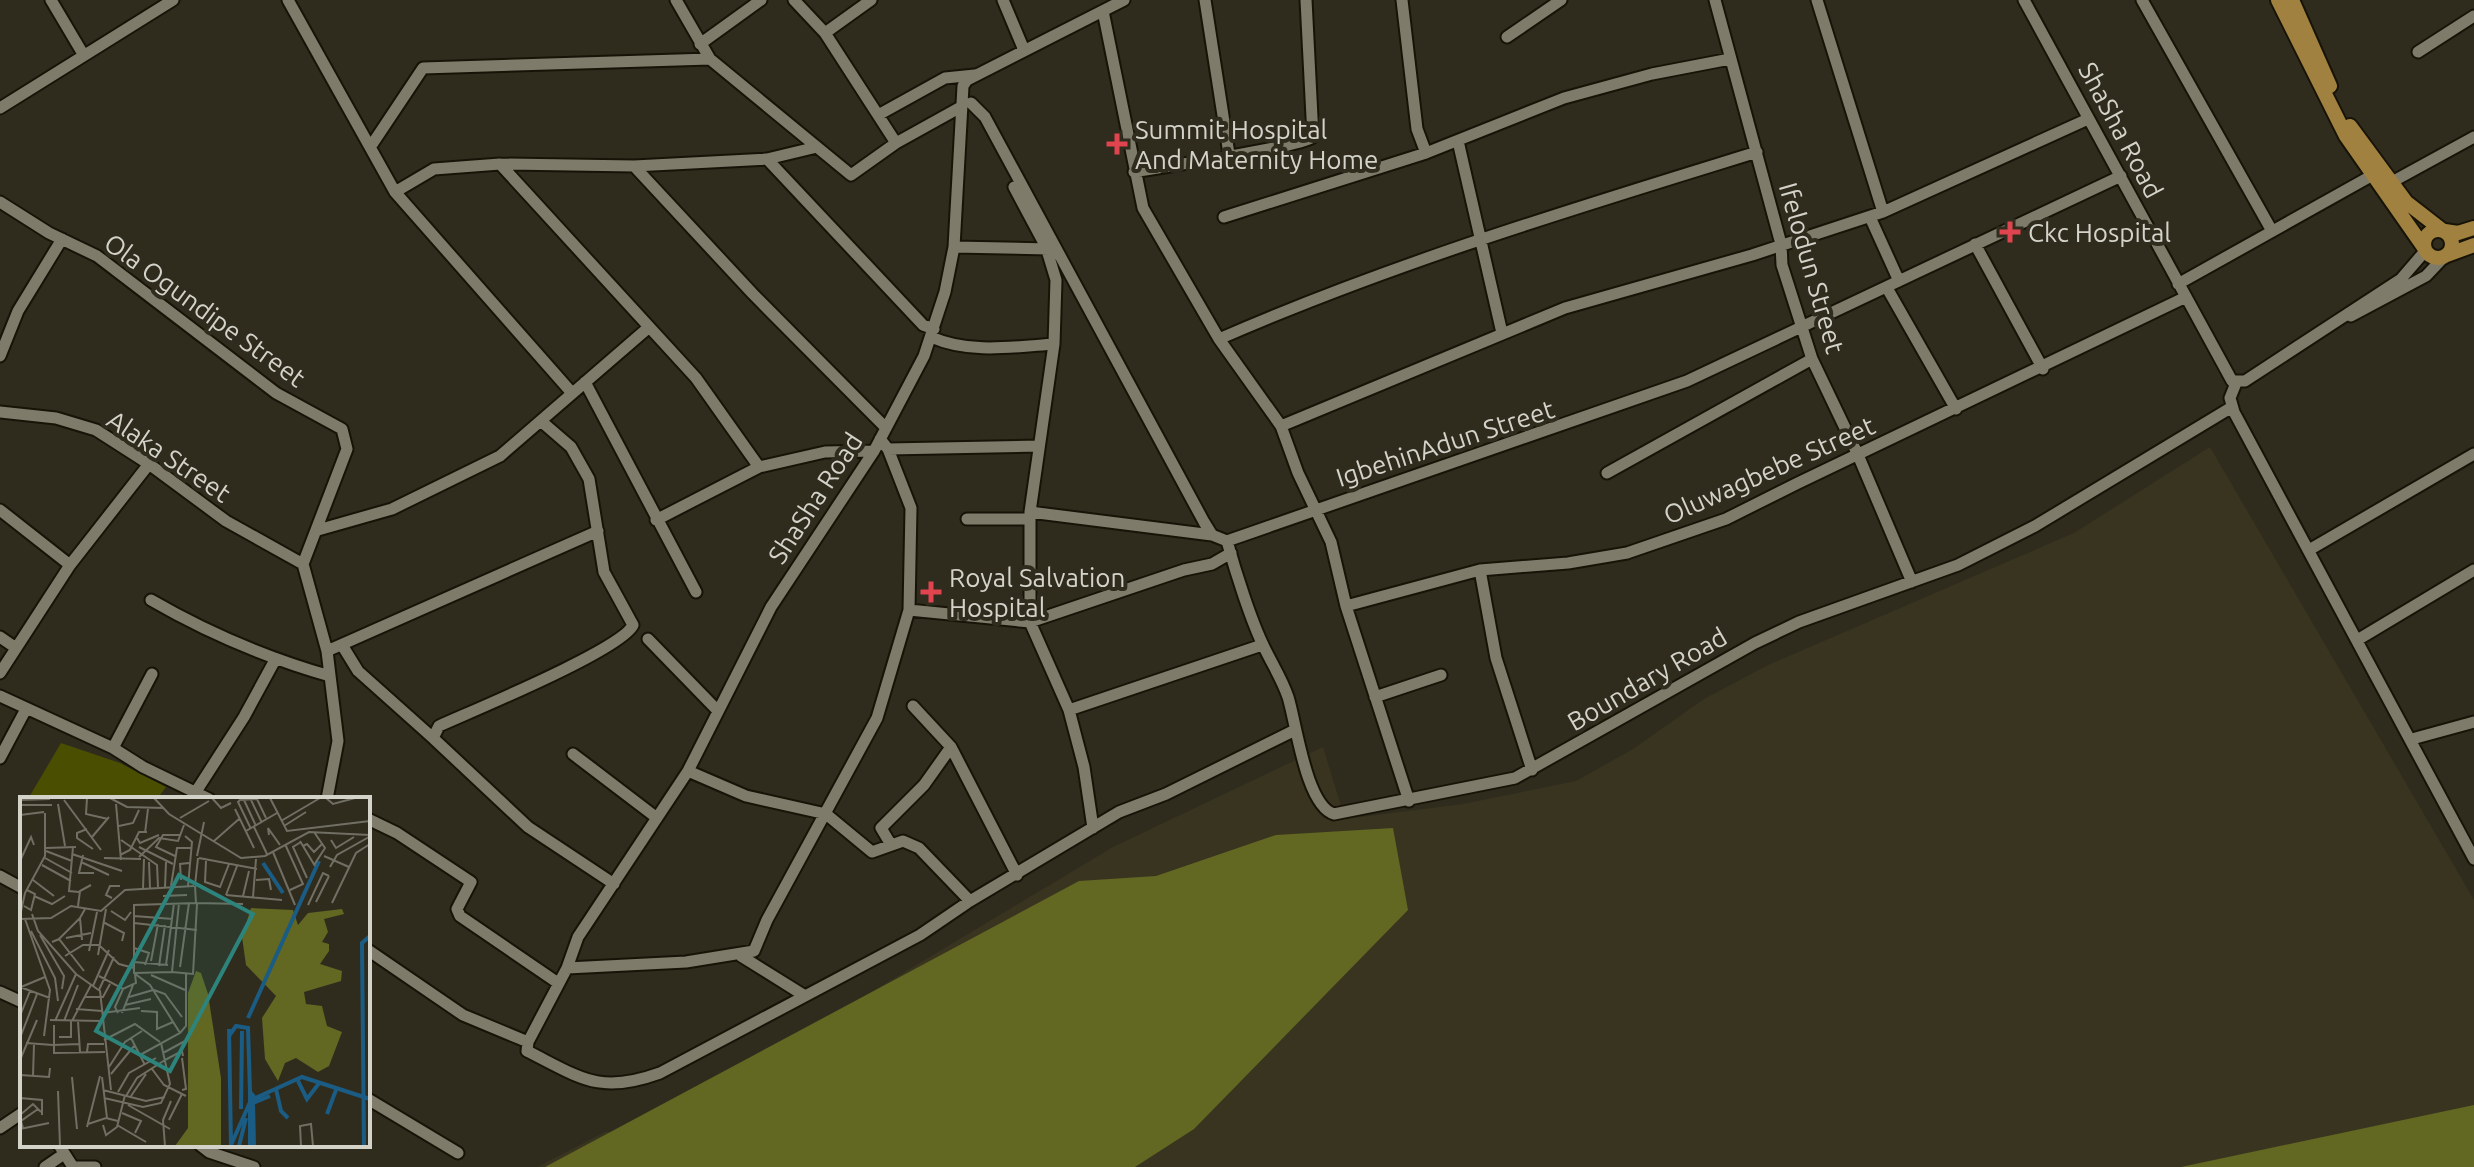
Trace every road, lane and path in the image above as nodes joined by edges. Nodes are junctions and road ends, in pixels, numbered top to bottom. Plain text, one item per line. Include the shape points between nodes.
1 (51, 0) edge
2 (172, 0) edge
3 (288, 0) edge
4 (676, 0) edge
5 (761, 0) edge
6 (794, 0) edge
7 (871, 0) edge
8 (1003, 0) edge
9 (1091, 0) edge
10 (1124, 0) edge
11 (1205, 0) edge
12 (1306, 0) edge
13 (1402, 0) edge
14 (1561, 0) edge
15 (1715, 0) edge
16 (1817, 0) edge
17 (2024, 0) edge
18 (2142, 0) edge
19 (2278, 0) edge
20 (2292, 0) edge
21 (1099, 13) junction
22 (2474, 16) edge
23 (825, 33) junction
24 (1507, 37) dead end
25 (700, 44) junction
26 (1024, 50) junction
27 (2418, 52) dead end
28 (83, 54) junction
29 (710, 59) junction
30 (1730, 59) junction
31 (979, 75) junction
32 (965, 106) junction
33 (0, 108) edge
34 (880, 114) junction
35 (2088, 119) junction
36 (2474, 137) edge
37 (1458, 141) junction
38 (896, 143) junction
39 (371, 146) junction
40 (817, 147) junction
41 (1757, 152) junction
42 (1426, 153) junction
43 (1229, 154) junction
44 (767, 159) junction
45 (1004, 163) junction
46 (500, 164) junction
47 (634, 166) junction
48 (1134, 172) junction
49 (2121, 176) junction
50 (2371, 176) junction
51 (2390, 183) junction
52 (395, 192) junction
53 (0, 202) edge
54 (1883, 212) junction
55 (1224, 217) dead end
56 (1870, 217) junction
57 (2474, 228) edge
58 (2272, 231) junction
59 (2444, 231) junction
60 (62, 239) junction
61 (1478, 240) junction
62 (1781, 244) junction
63 (1975, 244) junction
64 (2474, 245) edge
65 (954, 247) junction
66 (1046, 247) junction
67 (2425, 249) junction
68 (1057, 254) junction
69 (2445, 256) junction
70 (1899, 281) junction
71 (2178, 284) junction
72 (1887, 288) junction
73 (2186, 297) junction
74 (2339, 320) junction
75 (648, 328) junction
76 (1800, 330) junction
77 (932, 333) junction
78 (1502, 333) junction
79 (1219, 339) junction
80 (1054, 344) junction
81 (0, 356) edge
82 (1812, 359) junction
83 (2043, 369) junction
84 (585, 382) junction
85 (2236, 383) junction
86 (572, 393) junction
87 (2232, 407) junction
88 (1956, 409) junction
89 (0, 412) edge
90 (542, 422) junction
91 (884, 426) junction
92 (1281, 426) junction
93 (884, 444) junction
94 (1038, 446) junction
95 (874, 451) junction
96 (2474, 454) edge
97 (1858, 455) junction
98 (149, 464) junction
99 (759, 467) junction
100 (1607, 473) dead end
101 (1313, 509) junction
102 (0, 510) edge
103 (1030, 515) junction
104 (967, 519) dead end
105 (656, 520) junction
106 (318, 530) junction
107 (598, 531) junction
108 (1212, 535) junction
109 (1229, 547) junction
110 (2309, 550) junction
111 (303, 564) junction
112 (70, 565) junction
113 (1480, 570) junction
114 (2474, 570) edge
115 (1912, 582) junction
116 (696, 592) dead end
117 (151, 600) dead end
118 (1346, 606) junction
119 (909, 610) junction
120 (1030, 622) junction
121 (0, 637) edge
122 (648, 639) dead end
123 (2359, 639) junction
124 (342, 645) junction
125 (1262, 645) junction
126 (16, 648) junction
127 (327, 651) junction
128 (275, 660) junction
129 (0, 673) edge
130 (152, 674) dead end
131 (1441, 675) dead end
132 (330, 676) junction
133 (0, 696) edge
134 (1375, 697) junction
135 (913, 706) dead end
136 (26, 709) junction
137 (717, 710) junction
138 (1069, 710) junction
139 (2474, 722) edge
140 (1293, 731) junction
141 (433, 738) junction
142 (2412, 739) junction
143 (951, 747) junction
144 (113, 748) junction
145 (573, 754) dead end
146 (0, 758) edge
147 (1532, 770) junction
148 (688, 771) junction
149 (197, 790) junction
150 (206, 797) edge
151 (327, 797) edge
152 (1409, 801) junction
153 (826, 814) junction
154 (657, 818) junction
155 (370, 820) edge
156 (1093, 828) junction
157 (890, 843) junction
158 (2474, 859) edge
159 (1017, 875) junction
160 (0, 876) edge
161 (614, 884) junction
162 (20, 887) edge
163 (970, 901) junction
164 (370, 951) edge
165 (741, 956) junction
166 (567, 968) junction
167 (558, 983) junction
168 (0, 992) edge
169 (805, 996) junction
170 (20, 1001) edge
171 (528, 1042) junction
172 (370, 1100) edge
173 (20, 1114) edge
174 (0, 1128) edge
175 (203, 1147) edge
176 (62, 1149) edge
177 (458, 1153) dead end
178 (45, 1167) edge
179 (72, 1167) edge
180 (95, 1167) edge
181 (254, 1167) edge

1 - 28 street
2 - 28 street
3 - 39 street
4 - 25 street
5 - 25 street
6 - 23 street
7 - 23 street
8 - 26 street
9 - 21 street
10 - 21 street, ShaSha Road
11 - 43 street
12 - 43 street via 1313,137 1296,146
13 - 42 street via 1417,129
14 - 24 street
15 - 30 street, Ifelodun Street
16 - 54 street
17 - 35 street, ShaSha Road
18 - 58 street
19 - 50 main road
20 - 51 main road via 2335,98
21 - 26 street, ShaSha Road
21 - 48 street
22 - 27 street
23 - 34 street
25 - 29 street
26 - 31 street, ShaSha Road
28 - 33 street
29 - 39 street via 421,69
29 - 40 street
30 - 37 street via 1564,98
30 - 41 street, Ifelodun Street
31 - 32 street, ShaSha Road via 963,86
31 - 34 street via 945,78
32 - 38 street
32 - 45 street
32 - 45 street via 985,117
32 - 65 street, ShaSha Road
34 - 38 street
35 - 49 street, ShaSha Road
35 - 54 street
36 - 51 street
37 - 42 street
37 - 61 street
38 - 40 street via 851,175
39 - 52 street
40 - 44 street
41 - 61 street
41 - 62 street, Ifelodun Street
42 - 55 street
43 - 48 street
44 - 47 street
44 - 77 street
45 - 66 street
45 - 68 street
46 - 47 street
46 - 52 street via 434,169
46 - 75 street
47 - 91 street
48 - 79 street via 1143,208
49 - 63 street, IgbehinAdun Street
49 - 71 street, ShaSha Road
50 - 58 street
50 - 67 main road
51 - 59 main road
52 - 86 street
53 - 60 street, Ola Ogundipe Street
54 - 56 street
56 - 62 street
56 - 70 street
57 - 59 main road
58 - 71 street
59 - 67 main road via 2428,234
59 - 69 main road via 2452,241
60 - 81 street via 18,311
60 - 106 street, Ola Ogundipe Street via 137,284 276,393 342,429 347,449
61 - 78 street
61 - 79 street
62 - 76 street, Ifelodun Street
62 - 78 street via 1618,291
63 - 70 street, IgbehinAdun Street
63 - 83 street
64 - 69 main road
65 - 66 street
65 - 77 street, ShaSha Road
66 - 68 street
66 - 80 street via 1056,280
67 - 69 main road via 2431,256
67 - 74 street via 2401,279
68 - 108 street
69 - 74 street via 2426,276
70 - 72 street, IgbehinAdun Street
71 - 73 street, ShaSha Road
72 - 76 street, IgbehinAdun Street
72 - 88 street
73 - 83 street, Oluwagbebe Street
73 - 85 street, ShaSha Road
74 - 85 street
75 - 84 street
75 - 99 street via 696,378
76 - 82 street, Ifelodun Street
76 - 101 street, IgbehinAdun Street via 1603,413
77 - 80 street via 956,346
77 - 91 street, ShaSha Road
78 - 92 street
79 - 92 street
80 - 94 street
82 - 97 street, Ifelodun Street
82 - 100 street
83 - 88 street, Oluwagbebe Street
84 - 86 street
84 - 105 street
85 - 87 street
86 - 90 street
87 - 110 street
87 - 115 street, Boundary Road via 2035,526
88 - 97 street, Oluwagbebe Street
89 - 98 street, Alaka Street via 56,418 96,430
90 - 106 street via 500,456 392,509
90 - 107 street via 571,447 589,479
91 - 93 street, ShaSha Road
92 - 101 street
93 - 94 street
93 - 95 street, ShaSha Road
93 - 119 street via 911,508
94 - 103 street
95 - 99 street via 825,452
95 - 137 street, ShaSha Road via 771,607
96 - 110 street
97 - 113 street, Oluwagbebe Street via 1764,502 1627,553
97 - 115 street, Ifelodun Street
98 - 111 street, Alaka Street via 226,521
98 - 112 street
99 - 105 street
101 - 109 street, IgbehinAdun Street
101 - 118 street via 1331,542
102 - 112 street
103 - 104 street
103 - 108 street
103 - 120 street
105 - 116 street
106 - 111 street, Ola Ogundipe Street
107 - 124 street
107 - 141 street via 604,572 631,620 630,631 439,726
108 - 109 street
109 - 120 street, IgbehinAdun Street via 1212,564
109 - 125 street, Boundary Road
110 - 123 street
111 - 127 street
112 - 126 street
113 - 118 street, Oluwagbebe Street
113 - 147 street via 1496,658
114 - 123 street
115 - 147 street, Boundary Road via 1755,643
117 - 128 street
118 - 134 street
119 - 120 street
119 - 153 street via 877,718
120 - 138 street
121 - 126 street
122 - 137 street
123 - 142 street
124 - 127 street
124 - 141 street via 353,666
125 - 138 street
125 - 140 street, Boundary Road via 1288,696
126 - 129 street
127 - 132 street
128 - 132 street
128 - 149 street
130 - 144 street
131 - 134 street
132 - 151 street via 338,741
133 - 136 street
134 - 152 street
135 - 143 street
136 - 144 street
136 - 146 street
137 - 148 street, ShaSha Road
138 - 156 street
139 - 142 street
140 - 152 street, Boundary Road via 1327,812
140 - 156 street
141 - 161 street via 528,827
142 - 158 street
143 - 157 street via 924,785 881,828
143 - 159 street
144 - 149 street
145 - 154 street
147 - 152 street, Boundary Road via 1495,784
148 - 153 street via 746,796
148 - 154 street, ShaSha Road
149 - 150 street
153 - 157 street via 872,852
153 - 165 street via 754,951
154 - 161 street, ShaSha Road
155 - 167 street via 471,882 457,909 460,916
156 - 159 street
157 - 163 street via 903,841 919,848
159 - 163 street
160 - 162 street
161 - 166 street, ShaSha Road via 578,937
163 - 169 street via 920,935
164 - 171 street via 463,1015
165 - 166 street
165 - 169 street
166 - 167 street, ShaSha Road
167 - 171 street, ShaSha Road
168 - 170 street
169 - 171 street via 628,1085 580,1077 527,1051
172 - 177 street
173 - 174 street
175 - 181 street
176 - 178 street
176 - 179 street
179 - 180 street

